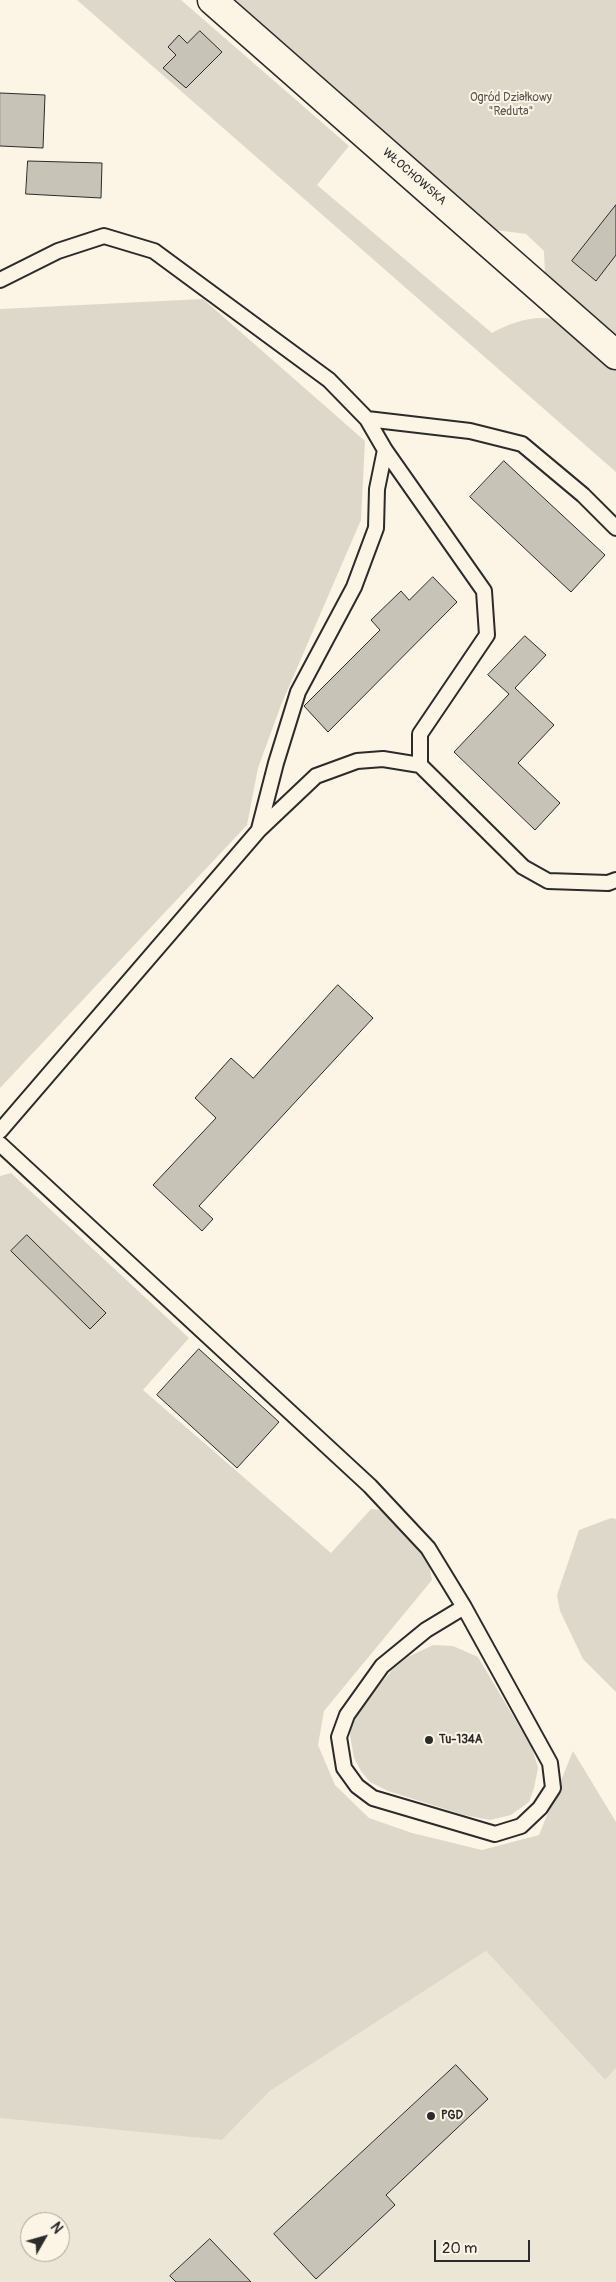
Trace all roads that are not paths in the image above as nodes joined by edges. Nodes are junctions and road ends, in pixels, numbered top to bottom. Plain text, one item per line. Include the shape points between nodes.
1 (212, 0) edge
2 (0, 280) edge
3 (616, 355) edge
4 (367, 419) junction
5 (385, 450) junction
6 (616, 528) edge
7 (420, 765) junction
8 (259, 830) junction
9 (616, 880) edge
10 (0, 1131) edge
11 (0, 1144) edge
12 (464, 1607) junction

1 - 3 street, WŁOCHOWSKA
2 - 4 lane via 58,251 104,236 154,251 329,380
4 - 5 lane
4 - 6 lane via 470,431 522,444 583,495
5 - 7 lane via 484,591 487,636 420,734
5 - 8 lane via 377,489 376,528 354,587 298,692
7 - 8 lane via 383,759 357,761 316,776
7 - 9 lane via 523,867 548,881 608,883
8 - 10 lane
11 - 12 lane via 370,1486 428,1548
12 - 12 lane via 550,1763 553,1788 540,1808 520,1826 495,1834 373,1798 357,1786 344,1768 339,1737 347,1715 382,1666 426,1630

